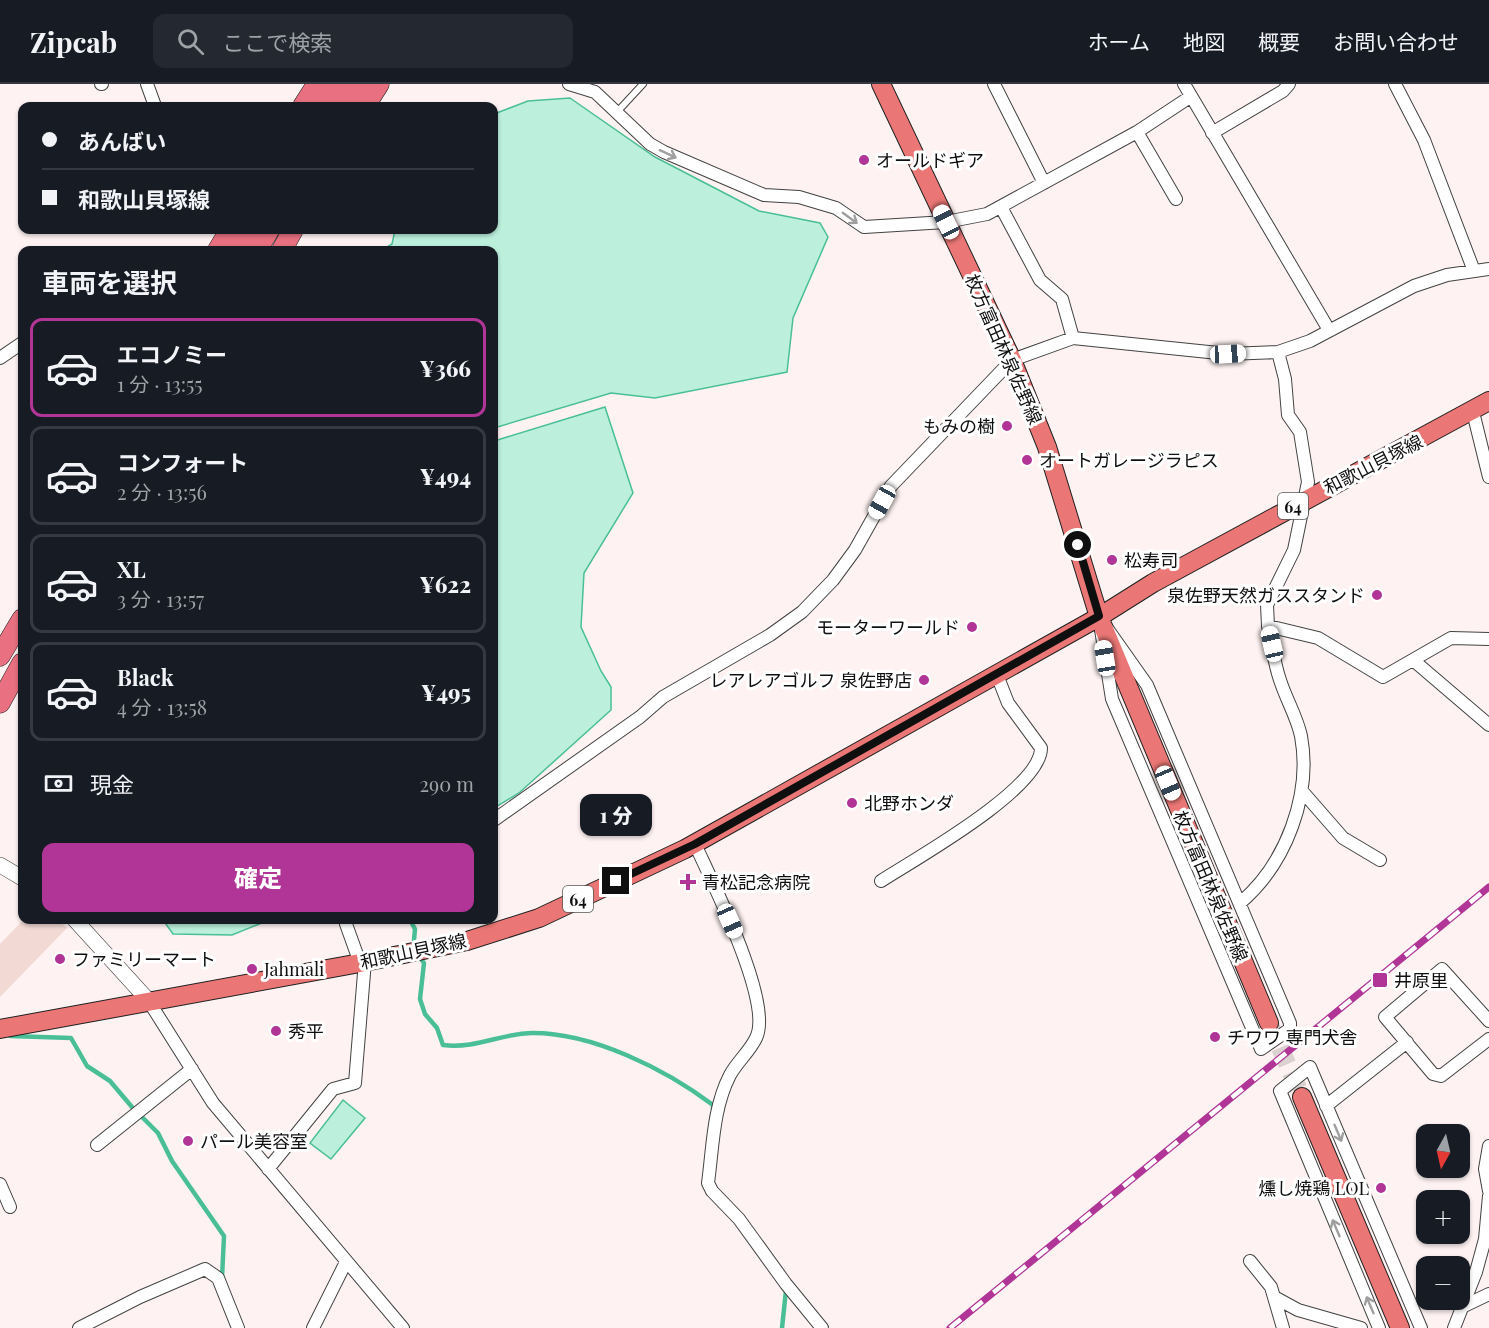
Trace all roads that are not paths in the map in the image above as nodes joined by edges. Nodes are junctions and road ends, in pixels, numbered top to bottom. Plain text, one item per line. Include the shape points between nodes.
1 (147, 84) edge
2 (317, 84) edge
3 (338, 84) edge
4 (357, 84) edge
5 (379, 84) edge
6 (569, 84) edge
7 (643, 84) edge
8 (881, 84) edge
9 (994, 84) edge
10 (1184, 84) edge
11 (1289, 84) edge
12 (1395, 84) edge
13 (1190, 97) junction
14 (154, 102) edge
15 (306, 102) edge
16 (327, 102) edge
17 (346, 102) edge
18 (368, 102) edge
19 (620, 114) junction
20 (1137, 132) junction
21 (1212, 133) junction
22 (1044, 183) junction
23 (1176, 199) dead end
24 (1001, 207) junction
25 (946, 222) junction
26 (1489, 269) edge
27 (1474, 271) junction
28 (1329, 330) junction
29 (1073, 338) junction
30 (18, 346) edge
31 (1278, 352) junction
32 (0, 358) edge
33 (1012, 360) junction
34 (1489, 401) edge
35 (1473, 412) junction
36 (1489, 477) edge
37 (1305, 500) junction
38 (1099, 616) junction
39 (18, 626) edge
40 (1268, 626) junction
41 (1489, 639) edge
42 (1, 654) edge
43 (1413, 660) junction
44 (18, 670) edge
45 (997, 675) junction
46 (0, 702) edge
47 (1489, 725) edge
48 (1302, 791) junction
49 (498, 817) edge
50 (695, 844) junction
51 (1380, 860) dead end
52 (0, 865) edge
53 (18, 876) edge
54 (881, 881) dead end
55 (1240, 903) junction
56 (79, 924) edge
57 (346, 924) edge
58 (363, 962) junction
59 (148, 1000) junction
60 (1489, 1021) edge
61 (1269, 1023) tunnel mouth
62 (0, 1029) edge
63 (1489, 1039) edge
64 (1407, 1042) junction
65 (192, 1069) junction
66 (1302, 1097) tunnel mouth
67 (1326, 1106) junction
68 (97, 1146) dead end
69 (1489, 1146) edge
70 (268, 1169) junction
71 (0, 1184) edge
72 (1489, 1190) edge
73 (1489, 1196) edge
74 (10, 1207) dead end
75 (1250, 1261) dead end
76 (346, 1262) junction
77 (1470, 1283) edge
78 (1489, 1294) edge
79 (1276, 1298) junction
80 (1470, 1303) edge
81 (1461, 1310) edge
82 (79, 1328) edge
83 (238, 1328) edge
84 (313, 1328) edge
85 (403, 1328) edge
86 (822, 1328) edge
87 (1283, 1328) edge
88 (1361, 1328) edge
89 (1379, 1328) edge
90 (1400, 1328) edge
91 (1421, 1328) edge
92 (1454, 1328) edge

1 - 14 street
2 - 15 highway
3 - 16 highway
4 - 17 highway
5 - 18 highway
6 - 19 street via 595,92
7 - 19 lane
8 - 25 main road, 枚方富田林泉佐野線
9 - 22 street
10 - 13 street
11 - 21 street
12 - 27 street via 1424,140
13 - 20 street
13 - 21 street
19 -> 25 street via 650,144 664,152 764,195 799,197 836,208 864,227
20 - 22 street
20 - 23 street
21 - 28 street
22 - 24 street
24 - 25 street via 987,214
24 - 29 street via 1040,280 1062,299
25 - 33 main road, 枚方富田林泉佐野線
26 - 27 street
27 - 28 street via 1414,286
28 - 31 street
29 - 31 street via 1228,354
29 - 33 street
30 - 32 street
31 - 37 street via 1288,415 1300,432 1307,466
33 - 38 main road, 枚方富田林泉佐野線 via 1047,447
33 - 49 street via 891,486 855,550 802,612 663,697
34 - 35 main road, 和歌山貝塚線 / 64
35 - 36 street
35 - 37 main road, 和歌山貝塚線 / 64
37 - 38 main road, 和歌山貝塚線 / 64
37 - 40 street via 1294,550 1267,605
38 - 45 main road, 和歌山貝塚線 / 64
38 - 55 street via 1147,685
38 - 55 street via 1112,699 1261,1049 1290,1029 1290,1023
38 - 61 main road, 枚方富田林泉佐野線
39 - 42 highway
40 - 43 street via 1318,638 1383,677
40 - 48 street via 1279,678 1300,734 1304,757
41 - 43 street via 1451,638
43 - 47 street
44 - 46 highway
45 - 50 main road, 和歌山貝塚線 / 64
45 - 54 street via 1008,703 1041,748 1037,766 1000,804
48 - 51 street via 1343,838
48 - 55 street via 1291,830 1275,861
50 - 58 main road, 和歌山貝塚線 / 64 via 539,918 466,941
50 - 86 street via 738,940 757,997 759,1017 757,1037 742,1055 718,1100 708,1183
52 - 53 street
56 - 59 street
57 - 58 street
58 - 59 main road, 和歌山貝塚線 / 64
58 - 70 street via 355,1083 333,1089
59 - 62 main road, 和歌山貝塚線 / 64
59 - 65 street
60 - 64 street via 1442,969 1385,1017
63 - 64 street via 1441,1076 1433,1074
64 - 67 street
65 - 68 street
65 - 70 street via 213,1103
66 - 90 main road
89 -> 67 street via 1280,1091 1310,1067
67 -> 91 street
69 - 72 street via 1485,1169
70 - 76 street
71 - 74 street
73 - 77 street via 1485,1239
75 - 79 street
76 - 84 street
76 - 85 street
78 - 80 street
79 - 87 street
79 - 88 street via 1298,1310
81 - 92 street
82 - 83 street via 205,1269 218,1278

